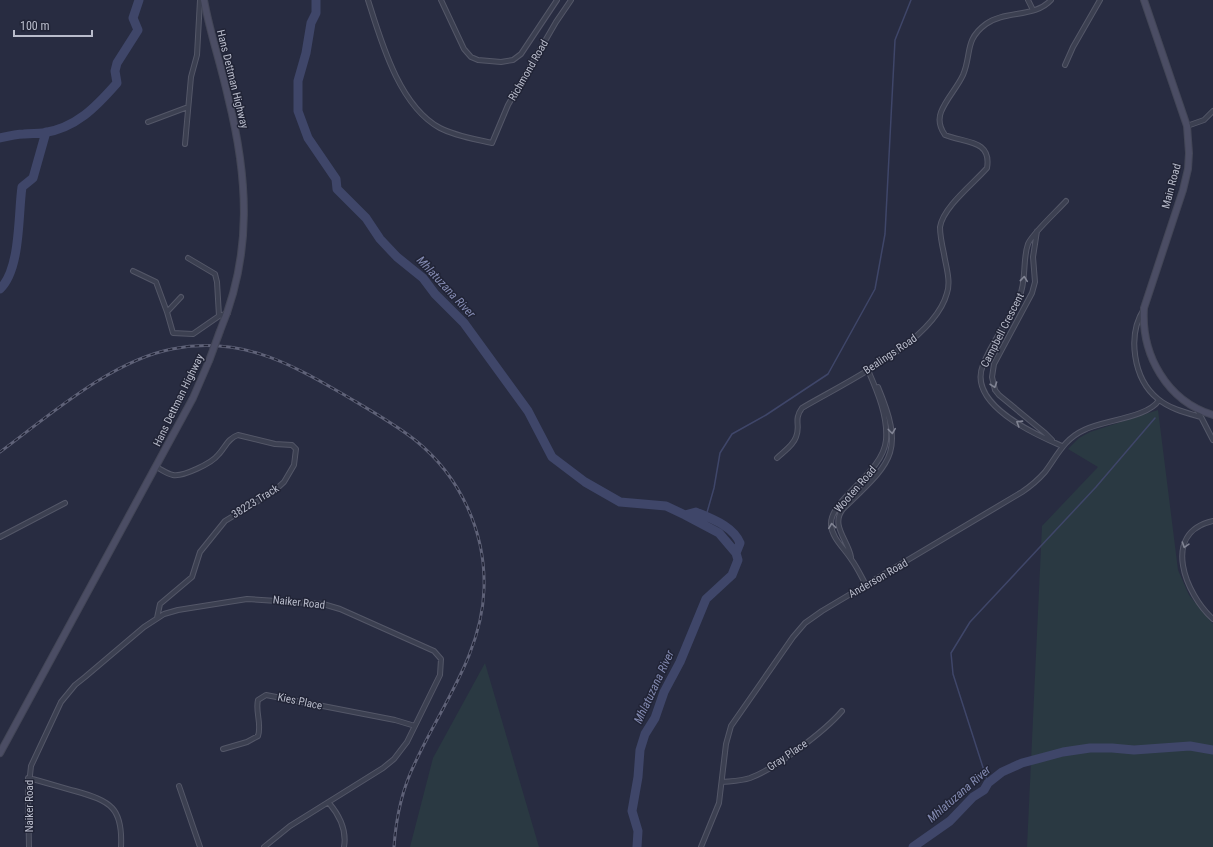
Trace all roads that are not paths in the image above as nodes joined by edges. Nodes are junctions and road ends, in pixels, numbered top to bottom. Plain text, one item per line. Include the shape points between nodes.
1 (200, 0) edge
2 (204, 0) edge
3 (368, 0) edge
4 (441, 0) edge
5 (557, 0) edge
6 (571, 0) edge
7 (1028, 0) edge
8 (1051, 0) edge
9 (1100, 0) edge
10 (1144, 0) edge
11 (1033, 10) junction
12 (1065, 65) dead end
13 (188, 107) junction
14 (1213, 111) edge
15 (148, 122) dead end
16 (1187, 126) junction
17 (185, 144) dead end
18 (1066, 201) dead end
19 (1037, 231) junction
20 (188, 258) dead end
21 (132, 271) dead end
22 (181, 297) dead end
23 (1144, 308) junction
24 (167, 312) junction
25 (228, 313) junction
26 (219, 316) junction
27 (869, 369) junction
28 (1159, 400) junction
29 (1198, 410) junction
30 (1213, 415) edge
31 (1201, 417) junction
32 (1213, 440) edge
33 (1053, 442) junction
34 (1062, 446) junction
35 (777, 458) dead end
36 (156, 467) junction
37 (65, 503) dead end
38 (1213, 521) edge
39 (0, 537) edge
40 (851, 559) junction
41 (866, 585) junction
42 (157, 618) junction
43 (1213, 619) edge
44 (842, 711) dead end
45 (415, 726) junction
46 (223, 749) dead end
47 (0, 753) edge
48 (28, 778) junction
49 (722, 782) junction
50 (180, 786) dead end
51 (329, 803) junction
52 (29, 847) edge
53 (121, 847) edge
54 (200, 847) edge
55 (264, 847) edge
56 (344, 847) edge
57 (701, 847) edge

1 - 13 street via 197,56 191,77
2 - 25 street, Hans Dettman Highway via 233,116 243,179 244,241
3 - 6 street, Richmond Road via 389,63 423,115 448,132 492,143 515,92
4 - 5 street via 467,53 478,60 501,62 512,60 521,54
7 - 11 street
8 - 11 street, Bealings Road
9 - 12 street
10 - 16 street, Main Road
11 - 27 street, Bealings Road via 1006,15 987,23 968,46 963,74 941,112 940,125 945,135 984,148 988,158 987,168 949,209 942,222 941,239 949,285 946,298 937,314 919,335
13 - 15 street
13 - 17 street
14 - 16 street via 1204,120
16 - 23 street, Main Road via 1188,170
18 - 19 street, Campbell Crescent
19 -> 33 street, Campbell Crescent via 1033,257 1035,282 1032,293 998,357 992,370 992,377 999,395
33 -> 19 street, Campbell Crescent via 1020,424 992,404 983,392 980,382 982,366 1020,296 1028,245
20 - 26 street via 215,274
21 - 24 street via 156,282
22 - 24 street
23 - 28 street, Main Road via 1135,330 1137,362 1145,384
23 - 29 street, Main Road via 1145,341 1155,367 1172,389
24 - 26 street via 173,333 193,334
25 - 26 street
25 - 36 street, Hans Dettman Highway, bridge via 193,398
27 - 35 street, Bealings Road via 802,408 797,415 797,436 790,447
27 -> 40 street, Wooten Road via 890,419 893,439 885,464 838,517 839,528
40 -> 27 street, Wooten Road via 833,534 831,519 837,507 880,460 886,440 882,410
28 - 31 street, Main Road via 1183,412
28 - 34 street, Anderson Road via 1148,410 1082,430
29 - 30 street, Main Road
29 - 31 street
31 - 32 street
33 - 34 street, Campbell Crescent
34 - 41 street, Anderson Road via 1045,471 1029,488
36 - 42 street, 38223 Track via 171,475 186,473 217,457 230,440 238,435 275,444 292,445 296,449 294,465 284,482 273,492 225,521 200,552 192,577 160,604
36 - 47 street, Hans Dettman Highway
37 - 39 street
38 -> 43 street via 1200,525 1188,536 1182,554 1184,574 1190,589 1202,608
40 - 41 street, Wooten Road
41 - 49 street, Anderson Road via 813,617 793,637 731,726 726,744
42 - 45 street, Naiker Road via 178,610 246,599 323,604 340,609 438,654 442,664 440,675
42 - 48 street, Naiker Road via 67,694 33,760
44 - 49 street, Gray Place via 826,728 769,768 750,778
45 - 46 street, Kies Place via 266,696 258,700 257,704 260,726 258,736 248,742
45 - 51 street, Naiker Road via 399,754 389,764
48 - 52 street, Naiker Road
48 - 53 street via 95,796 109,804 120,821
49 - 57 street, Anderson Road via 719,803
50 - 54 street
51 - 55 street, Naiker Road via 290,826
51 - 56 street via 344,827

